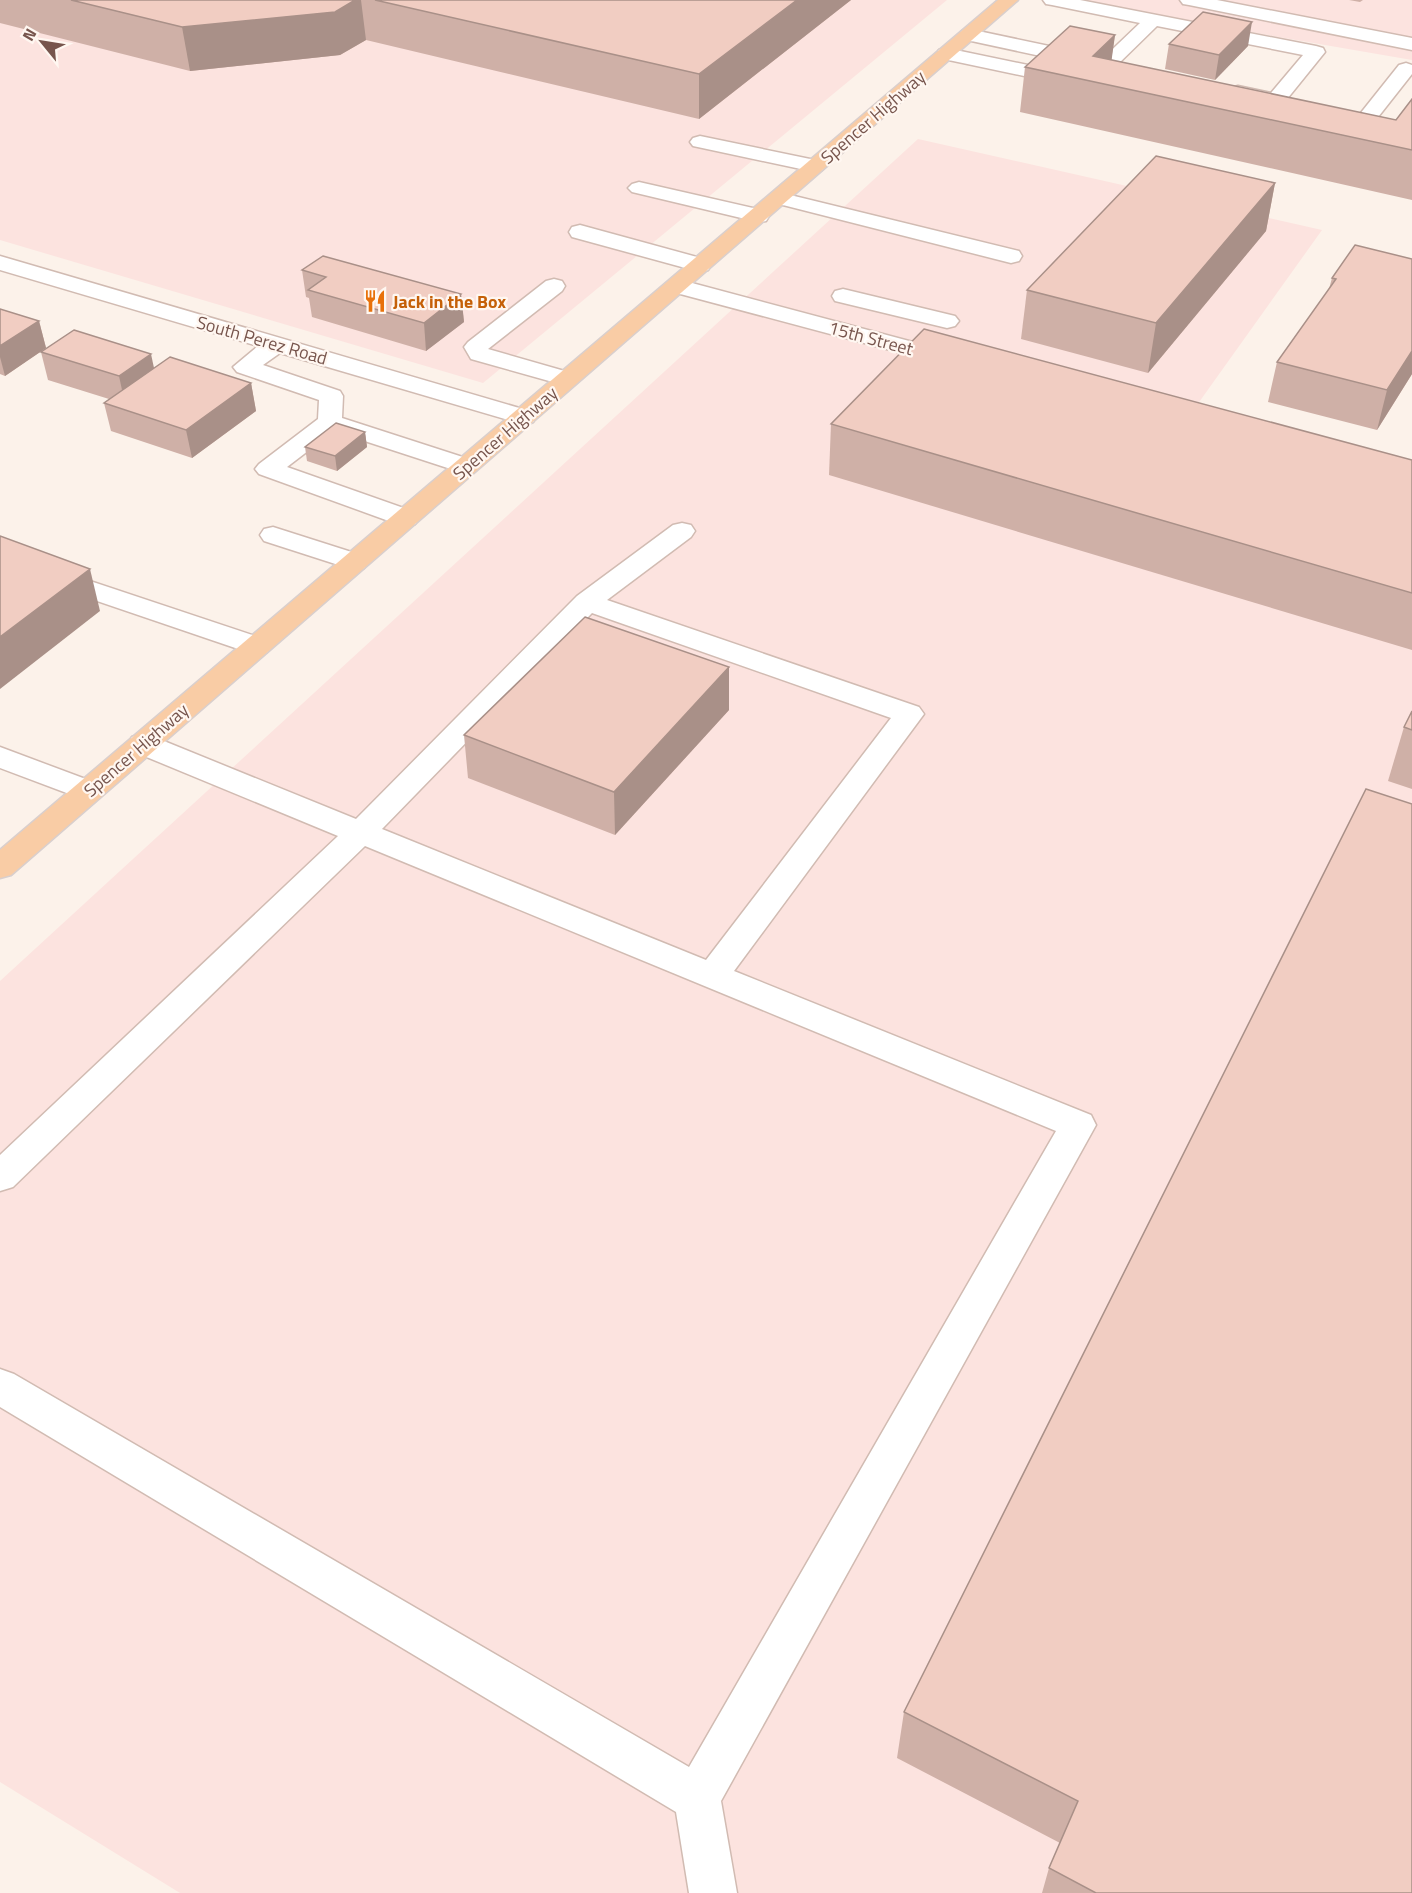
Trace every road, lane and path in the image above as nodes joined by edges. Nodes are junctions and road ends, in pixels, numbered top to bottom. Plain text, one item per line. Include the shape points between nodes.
1 (1009, 0) edge
2 (1052, 0) edge
3 (1189, 0) edge
4 (1153, 20) junction
5 (969, 35) junction
6 (1412, 44) edge
7 (946, 54) junction
8 (1107, 64) junction
9 (1130, 69) edge
10 (1406, 69) dead end
11 (1057, 77) edge
12 (1219, 88) edge
13 (1273, 109) junction
14 (1236, 111) edge
15 (1318, 129) edge
16 (700, 142) dead end
17 (816, 166) junction
18 (639, 188) dead end
19 (778, 198) junction
20 (758, 216) junction
21 (580, 232) dead end
22 (1011, 256) dead end
23 (0, 263) edge
24 (700, 265) junction
25 (554, 286) dead end
26 (676, 286) junction
27 (843, 296) dead end
28 (947, 321) dead end
29 (277, 344) junction
30 (975, 366) edge
31 (567, 379) junction
32 (524, 417) junction
33 (330, 422) junction
34 (466, 466) junction
35 (406, 518) junction
36 (682, 531) dead end
37 (273, 535) dead end
38 (0, 559) edge
39 (354, 562) junction
40 (587, 602) junction
41 (257, 646) junction
42 (143, 744) junction
43 (0, 757) edge
44 (88, 791) junction
45 (360, 832) junction
46 (0, 867) edge
47 (712, 976) junction
48 (5, 1165) edge
49 (0, 1386) edge
50 (697, 1798) junction
51 (713, 1893) edge

1 - 5 main road, Spencer Highway
2 - 4 street
3 - 6 street
4 - 8 street
4 - 13 street via 1316,52
5 - 7 main road, Spencer Highway
5 - 8 street
7 - 11 street
7 - 17 main road, Spencer Highway
8 - 9 street
10 - 15 street via 1353,136
12 - 13 street
13 - 14 street
16 - 17 street
17 - 19 main road, Spencer Highway
18 - 20 street
19 - 20 main road, Spencer Highway
19 - 22 street
20 - 24 main road, Spencer Highway
21 - 24 street
23 - 29 street, South Perez Road
24 - 26 main road, Spencer Highway
25 - 31 street via 476,347 479,354
26 - 30 street, 15th Street
26 - 31 main road, Spencer Highway
27 - 28 street
29 - 32 street, South Perez Road
29 - 33 street via 245,367 331,396
31 - 32 main road, Spencer Highway
32 - 34 main road, Spencer Highway
33 - 34 street
33 - 35 street via 268,469
34 - 35 main road, Spencer Highway
35 - 39 main road, Spencer Highway
36 - 40 street
37 - 39 street
38 - 41 street
39 - 41 main road, Spencer Highway
40 - 45 street
40 - 47 street via 909,714
41 - 42 main road, Spencer Highway
42 - 44 main road, Spencer Highway
42 - 45 street
43 - 44 street
44 - 46 main road, Spencer Highway
45 - 47 street
45 - 48 street
47 - 50 street via 1078,1125
49 - 50 street
50 - 51 street

